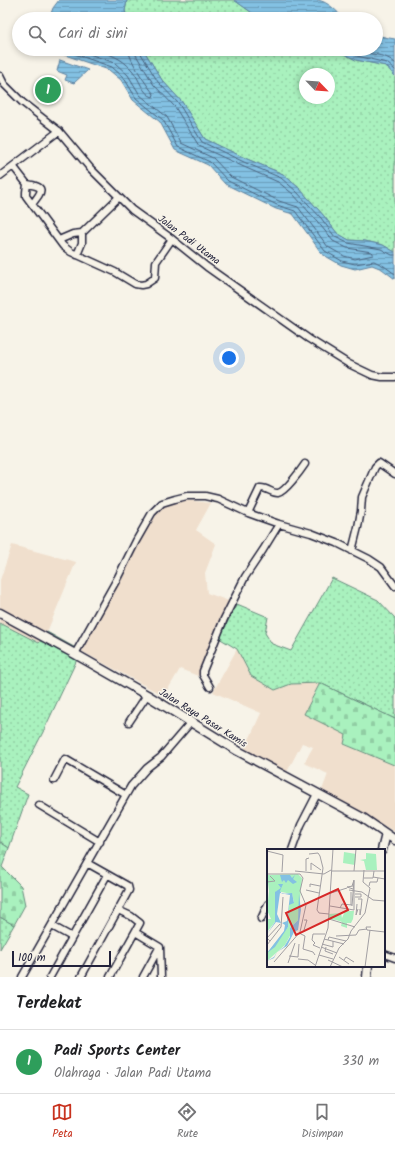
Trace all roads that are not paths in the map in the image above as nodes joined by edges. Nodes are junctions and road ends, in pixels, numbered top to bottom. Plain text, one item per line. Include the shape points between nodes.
1 (0, 76) edge
2 (59, 131) junction
3 (13, 166) junction
4 (0, 176) edge
5 (27, 184) junction
6 (118, 198) junction
7 (32, 203) junction
8 (82, 233) junction
9 (172, 239) junction
10 (59, 240) junction
11 (77, 255) junction
12 (395, 377) edge
13 (305, 464) dead end
14 (395, 474) edge
15 (248, 513) junction
16 (278, 524) junction
17 (352, 551) junction
18 (395, 586) edge
19 (0, 613) edge
20 (75, 654) junction
21 (210, 687) dead end
22 (147, 695) junction
23 (129, 722) dead end
24 (190, 722) junction
25 (54, 780) dead end
26 (317, 794) junction
27 (126, 795) junction
28 (39, 805) dead end
29 (386, 834) junction
30 (395, 840) edge
31 (100, 842) junction
32 (292, 849) edge
33 (382, 849) edge
34 (87, 863) junction
35 (107, 875) junction
36 (267, 906) edge
37 (118, 910) junction
38 (261, 918) dead end
39 (52, 926) junction
40 (135, 932) junction
41 (72, 937) junction
42 (160, 947) junction
43 (385, 954) edge
44 (395, 958) edge
45 (368, 967) edge
46 (22, 977) edge
47 (50, 977) edge
48 (81, 977) edge
49 (110, 977) edge
50 (143, 977) edge
51 (161, 977) edge
52 (367, 977) edge

1 - 2 street, Jalan Padi Utama via 4,84 22,102
2 - 3 street
2 - 6 street, Jalan Padi Utama
3 - 4 street
3 - 5 street
5 - 7 street via 26,196
5 - 7 street via 40,187 38,196
6 - 8 street
6 - 9 street, Jalan Padi Utama
7 - 10 street
8 - 10 street
8 - 11 street via 82,243
9 - 11 street via 156,262 155,278 141,285
9 - 12 street, Jalan Padi Utama via 207,267 349,364 372,375
10 - 11 street via 63,246
13 - 15 street via 281,492 260,488
14 - 17 street via 379,464 375,466 362,496
15 - 16 street
15 - 20 street via 205,496 187,496 162,503 152,514 136,541
16 - 17 street via 311,533
16 - 21 street via 245,577 221,626 203,671
17 - 18 street via 381,567
19 - 20 main road, Jalan Raya Pasar Kamis
20 - 22 main road, Jalan Raya Pasar Kamis
22 - 23 street
22 - 24 main road, Jalan Raya Pasar Kamis
24 - 26 main road, Jalan Raya Pasar Kamis
24 - 27 street via 161,757 140,775
25 - 27 street via 64,759
26 - 29 main road, Jalan Raya Pasar Kamis via 363,818
26 - 32 street
27 - 31 street
28 - 31 street
29 - 30 main road, Jalan Raya Pasar Kamis
29 - 33 main road
31 - 34 street
34 - 35 street
34 - 39 street
35 - 37 street via 129,888
35 - 41 street
36 - 38 street
37 - 40 street via 140,923
37 - 48 street
39 - 41 street
39 - 46 street
40 - 42 street
40 - 49 street
41 - 47 street
42 - 50 street
42 - 51 street
43 - 44 street
45 - 52 main road

